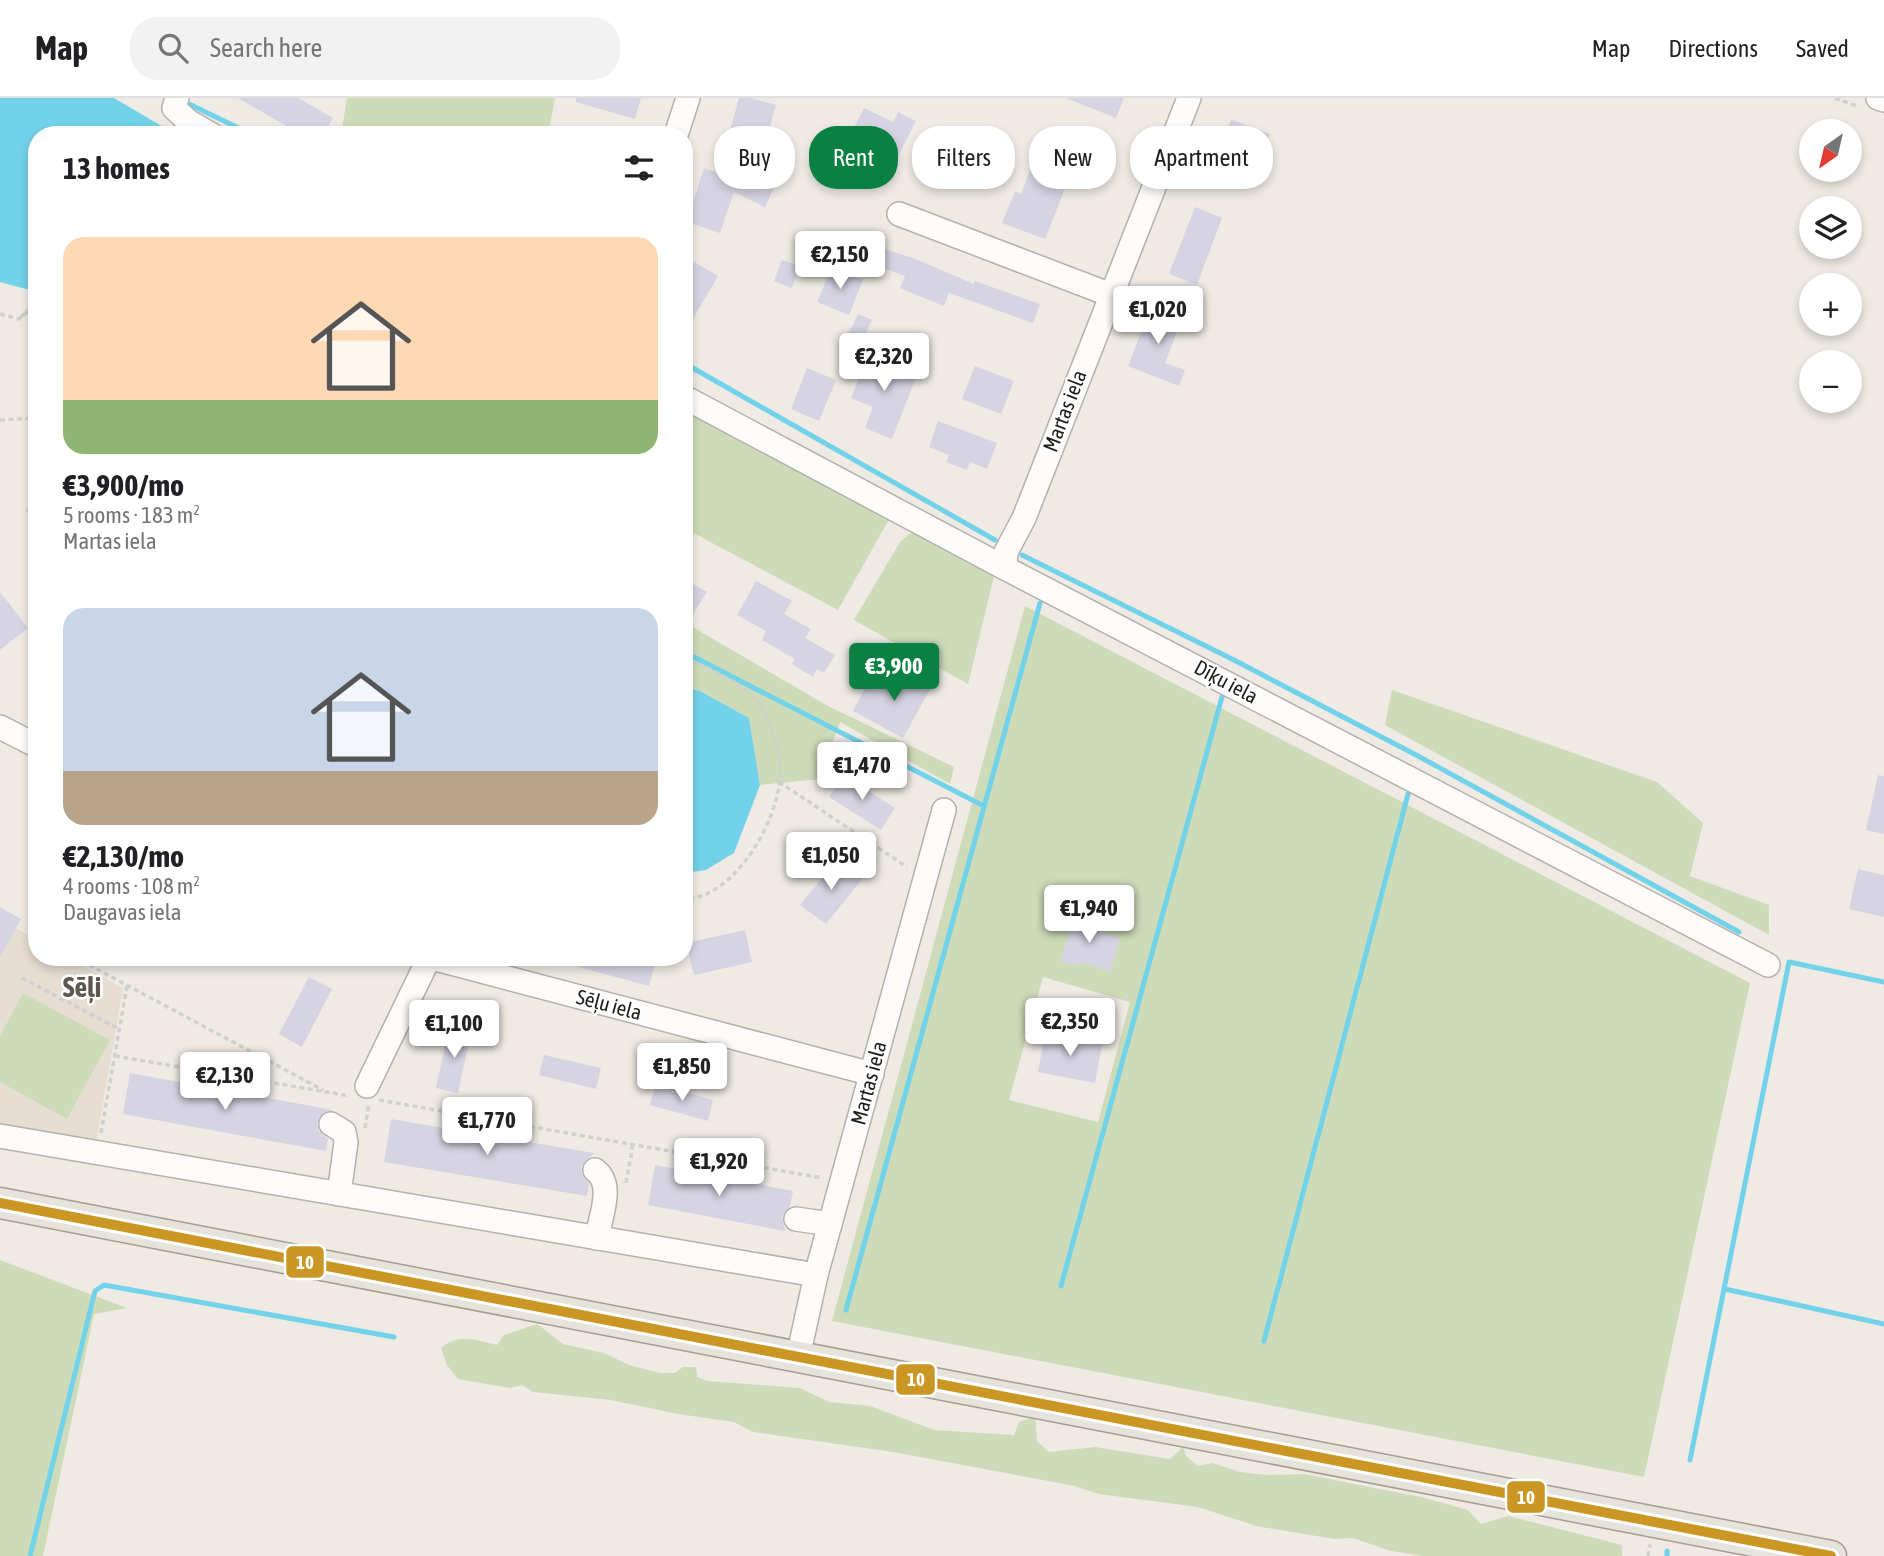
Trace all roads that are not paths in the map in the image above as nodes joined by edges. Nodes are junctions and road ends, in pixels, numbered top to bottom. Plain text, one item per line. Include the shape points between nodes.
1 (688, 98) edge
2 (1189, 98) edge
3 (1878, 98) edge
4 (1884, 100) edge
5 (175, 103) edge
6 (197, 126) edge
7 (679, 126) edge
8 (899, 214) dead end
9 (1111, 295) junction
10 (693, 402) edge
11 (1004, 568) junction
12 (0, 727) edge
13 (28, 741) edge
14 (944, 810) dead end
15 (1768, 965) dead end
16 (424, 966) edge
17 (459, 966) edge
18 (872, 1074) junction
19 (365, 1094) road end
20 (331, 1125) dead end
21 (0, 1136) edge
22 (595, 1170) dead end
23 (339, 1194) junction
24 (0, 1203) edge
25 (796, 1219) dead end
26 (830, 1224) junction
27 (597, 1238) junction
28 (816, 1275) junction
29 (798, 1356) junction
30 (1831, 1556) edge

1 - 7 street
2 - 9 street, Martas iela
3 - 4 street
5 - 6 street
8 - 9 street
9 - 11 street, Martas iela via 1024,518 1006,552
10 - 11 street, Dīķu iela
11 - 15 street, Dīķu iela
12 - 13 street
14 - 18 street, Martas iela
16 - 19 street
17 - 18 street, Sēļu iela
18 - 26 street, Martas iela
20 - 23 street via 344,1132 346,1142
21 - 23 street
22 - 27 street via 607,1187
23 - 27 street
24 - 29 main road
25 - 26 street
26 - 28 street, Martas iela
27 - 28 street
28 - 29 street, Martas iela
29 - 30 main road

